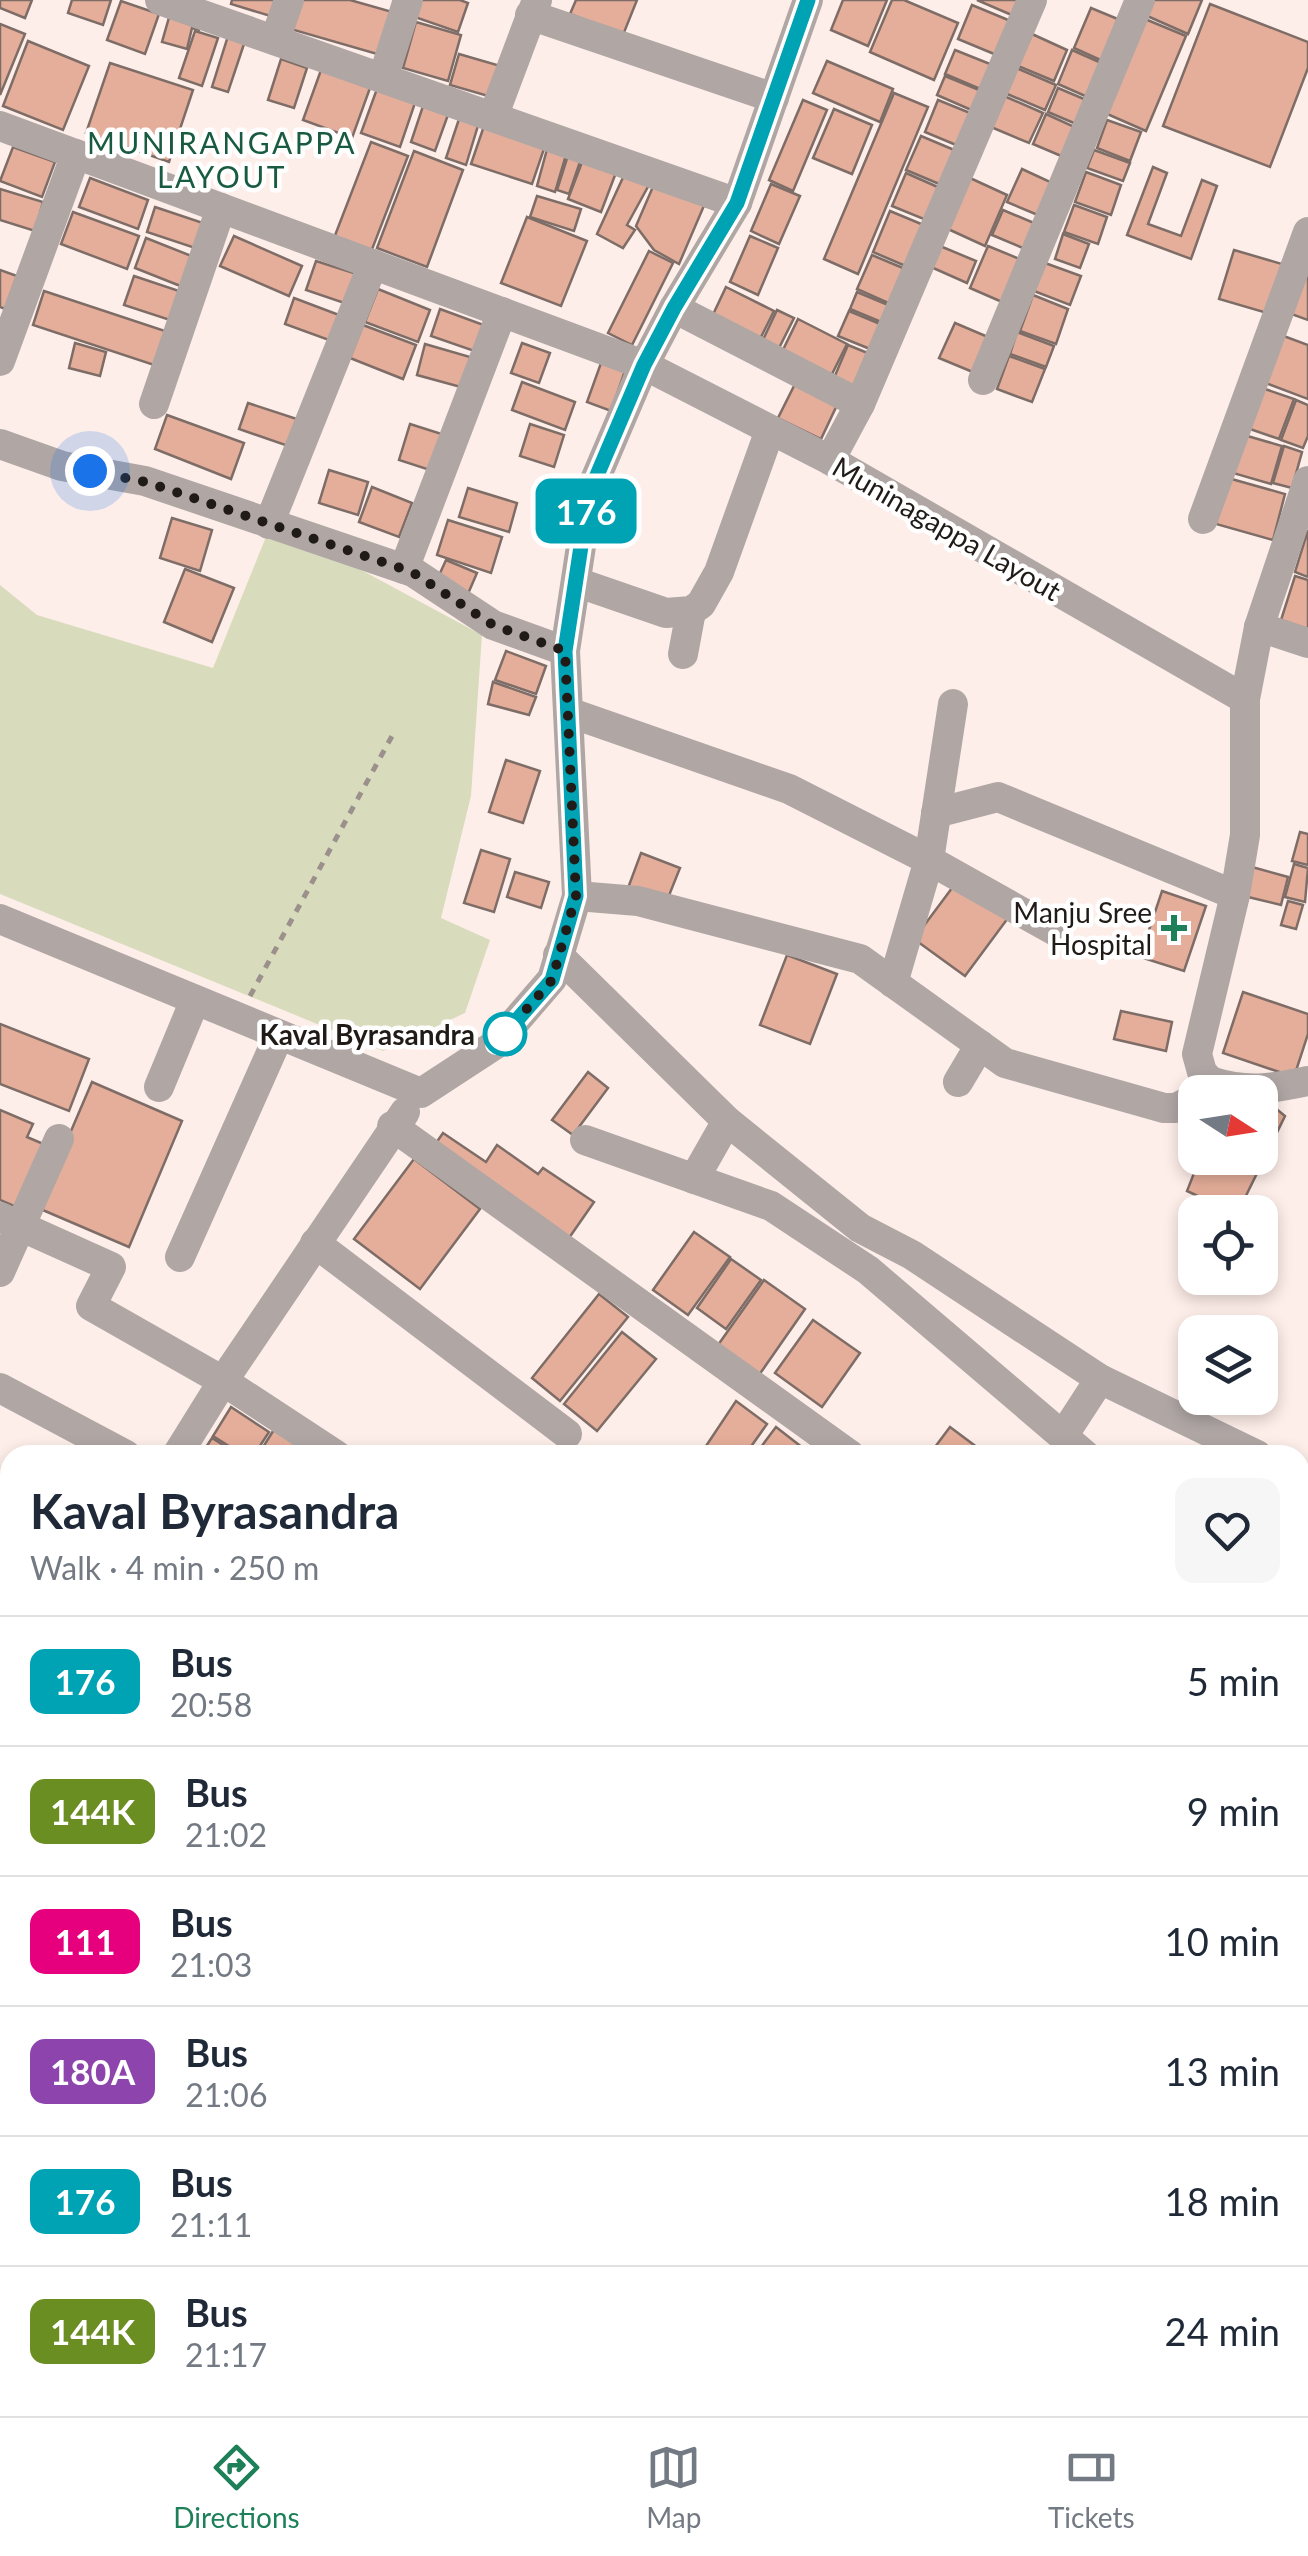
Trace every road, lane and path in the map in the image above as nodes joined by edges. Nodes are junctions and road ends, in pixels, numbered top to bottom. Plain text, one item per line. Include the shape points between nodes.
1 (289, 0) edge
2 (408, 0) edge
3 (808, 0) edge
4 (1032, 0) edge
5 (1140, 0) edge
6 (164, 1) edge
7 (534, 8) edge
8 (275, 40) junction
9 (383, 78) junction
10 (774, 98) junction
11 (493, 117) junction
12 (0, 126) edge
13 (76, 154) junction
14 (737, 203) junction
15 (221, 208) junction
16 (1308, 232) edge
17 (372, 264) junction
18 (674, 308) junction
19 (502, 312) junction
20 (0, 360) edge
21 (644, 365) junction
22 (983, 380) dead end
23 (154, 404) dead end
24 (860, 404) junction
25 (770, 430) junction
26 (0, 444) edge
27 (830, 460) junction
28 (1308, 482) edge
29 (1302, 513) edge
30 (1202, 519) dead end
31 (269, 524) junction
32 (404, 569) junction
33 (576, 582) junction
34 (691, 611) junction
35 (1259, 626) junction
36 (1308, 643) edge
37 (565, 651) junction
38 (683, 654) dead end
39 (1245, 699) junction
40 (953, 704) dead end
41 (568, 712) junction
42 (392, 736) dead end
43 (936, 813) junction
44 (929, 860) junction
45 (1234, 894) junction
46 (576, 896) junction
47 (0, 919) edge
48 (1057, 932) dead end
49 (558, 955) junction
50 (893, 983) junction
51 (195, 1000) junction
52 (238, 1018) junction
53 (279, 1035) junction
54 (980, 1046) junction
55 (1202, 1075) edge
56 (1308, 1080) edge
57 (958, 1082) dead end
58 (159, 1087) dead end
59 (1278, 1088) edge
60 (421, 1093) junction
61 (1178, 1107) edge
62 (727, 1121) junction
63 (392, 1126) junction
64 (59, 1139) dead end
65 (585, 1140) dead end
66 (694, 1179) junction
67 (11, 1222) edge
68 (315, 1243) junction
69 (180, 1257) dead end
70 (0, 1272) edge
71 (1100, 1379) junction
72 (223, 1381) junction
73 (0, 1388) edge
74 (567, 1434) dead end
75 (107, 1445) edge
76 (183, 1445) edge
77 (318, 1445) edge
78 (836, 1445) edge
79 (1073, 1445) edge
80 (1074, 1445) edge
81 (1236, 1445) edge

1 - 8 street
2 - 9 street
3 - 10 street
4 - 24 street
5 - 22 street
6 - 8 street
7 - 10 street
7 - 11 street
8 - 9 street
9 - 11 street
10 - 14 street
11 - 14 street
12 - 13 street, Muninagappa Layout
13 - 15 street, Muninagappa Layout
13 - 20 street
14 - 18 street
15 - 17 street, Muninagappa Layout
15 - 23 street
16 - 30 street
17 - 19 street, Muninagappa Layout
17 - 31 street
18 - 21 street
18 - 24 street
19 - 21 street, Muninagappa Layout
19 - 32 street
21 - 25 street, Muninagappa Layout
21 - 33 street via 589,494
24 - 27 street
25 - 27 street, Muninagappa Layout
25 - 34 street via 719,572
26 - 31 street via 62,466 146,482
27 - 39 street, Muninagappa Layout
28 - 29 street
29 - 35 street
31 - 32 street
32 - 37 street via 493,625
33 - 34 street via 666,612
33 - 37 street
34 - 38 street
35 - 36 street
35 - 39 street
37 - 41 street
39 - 45 street via 1244,835
40 - 43 street
41 - 44 street via 789,789
41 - 46 street
42 - 52 path
43 - 44 street
43 - 45 street via 998,797
44 - 48 street
44 - 50 street
45 - 55 street via 1197,1054
46 - 49 street
46 - 50 street via 638,901 860,959
47 - 51 street
49 - 60 street via 552,980 496,1044
49 - 62 street
50 - 54 street
51 - 52 street
51 - 58 street
52 - 53 street
53 - 60 street
53 - 69 street
54 - 57 street
54 - 61 street via 1005,1063
56 - 59 street
60 - 63 street
62 - 66 street
62 - 71 street via 860,1228
63 - 68 street
63 - 78 street
64 - 67 street
65 - 66 street
66 - 79 street via 771,1206 868,1270
67 - 70 street
67 - 72 street via 112,1268 91,1306
68 - 72 street
68 - 74 street
71 - 80 street
71 - 81 street
72 - 76 street
72 - 77 street
73 - 75 street

